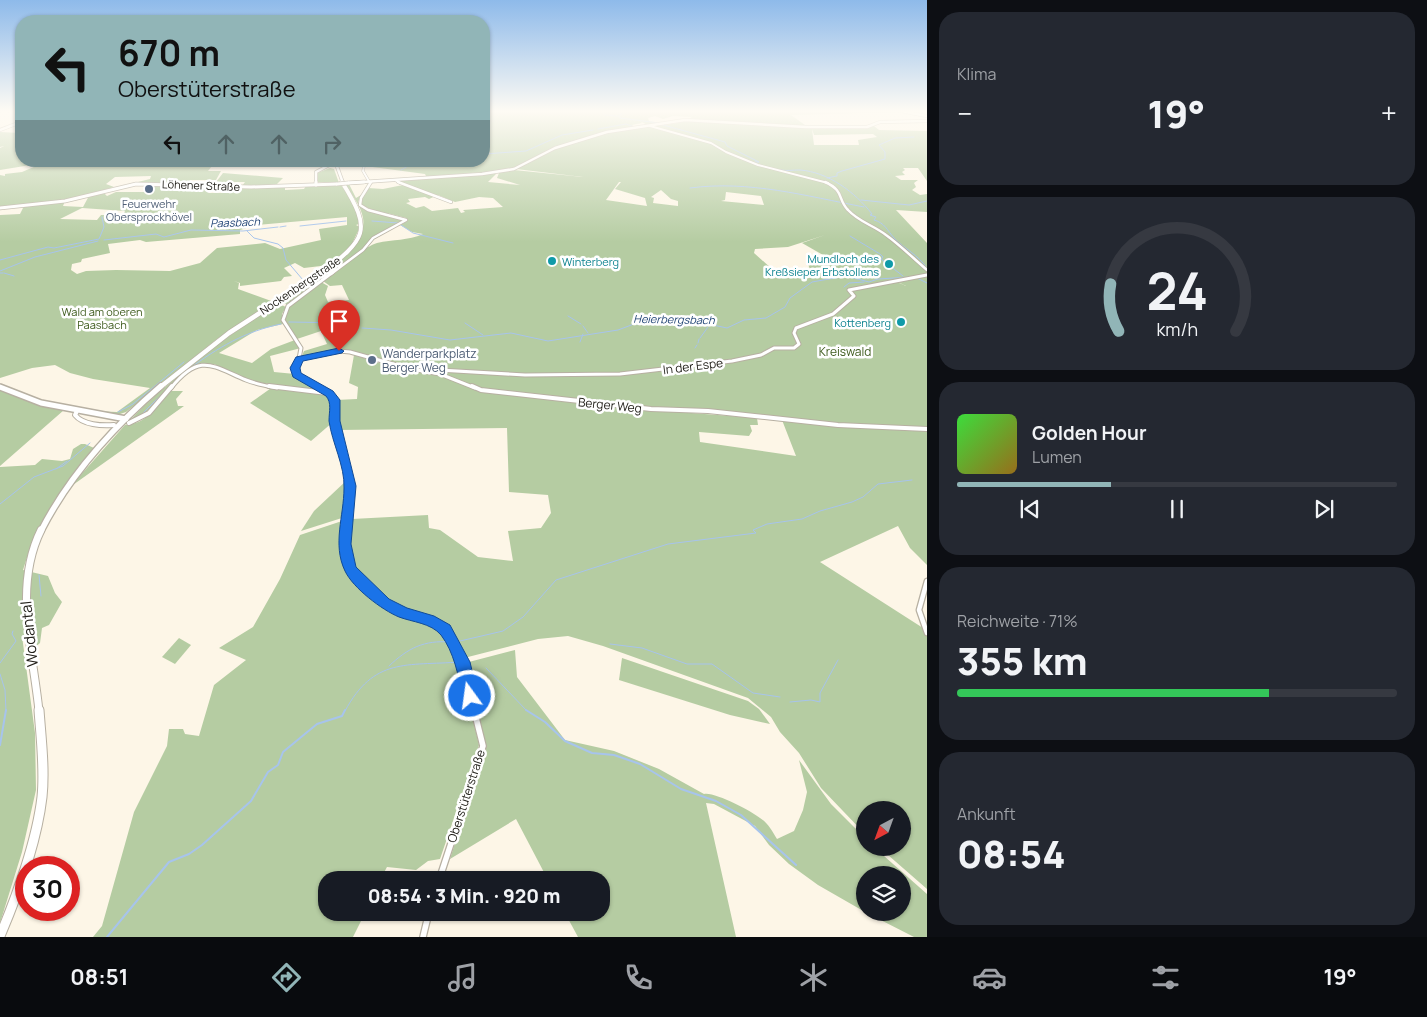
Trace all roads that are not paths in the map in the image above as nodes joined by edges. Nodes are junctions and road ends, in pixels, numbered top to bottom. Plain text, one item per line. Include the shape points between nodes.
1 (542, 155) edge
2 (735, 155) edge
3 (336, 167) joint
4 (364, 167) edge
5 (323, 168) joint
6 (395, 180) junction
7 (372, 182) junction
8 (316, 185) junction
9 (451, 202) dead end
10 (0, 208) edge
11 (927, 270) edge
12 (927, 275) edge
13 (194, 359) joint
14 (300, 359) junction
15 (411, 369) junction
16 (0, 387) edge
17 (329, 394) junction
18 (138, 408) junction
19 (77, 411) junction
20 (105, 416) junction
21 (122, 421) junction
22 (927, 428) edge
23 (927, 581) edge
24 (927, 633) edge
25 (441, 871) edge
26 (426, 921) edge
27 (0, 936) edge
28 (422, 937) edge

1 - 6 street, Löhener Straße via 514,169
2 - 11 street via 758,165 829,183 842,195 843,205 852,216 885,234
3 - 5 street
3 - 13 main road, Nockenbergstraße via 338,177 358,207 360,235 324,271
4 - 7 street via 363,171
5 - 8 street via 316,172
6 - 7 street, Löhener Straße
6 - 9 street
7 - 8 street, Löhener Straße, bridge
7 - 14 street, Nockenbergstraße via 360,205 406,220 373,238 363,250 288,306 284,323 301,346
8 - 10 street, Löhener Straße via 136,184 65,201
12 - 15 street, In der Espe via 853,288 849,290 854,296 833,314 796,328 794,333 799,344 794,348 774,348 761,355 732,361 620,374 525,375
13 - 18 main road, Wodantal
14 - 15 street, Berger Weg via 339,351
14 - 17 street via 295,368 296,375
15 - 22 street, Berger Weg via 440,374 481,390 592,404 708,411 838,425
16 - 19 street via 41,403
17 - 21 street via 248,381 213,364 203,364 182,377 147,416 139,421
17 - 25 street, Oberstüterstraße via 335,400 335,421 350,486 345,544 351,570 385,603 403,613 429,620 445,630 462,662 483,746
18 - 21 main road, Wodantal
18 - 21 street
19 - 20 street
19 - 21 street via 78,419 101,426
20 - 21 street
20 - 21 street
21 - 27 main road, Wodantal via 61,493 39,532 29,563 25,618 40,734 42,795 29,856
23 - 24 street via 918,610
26 - 28 street

